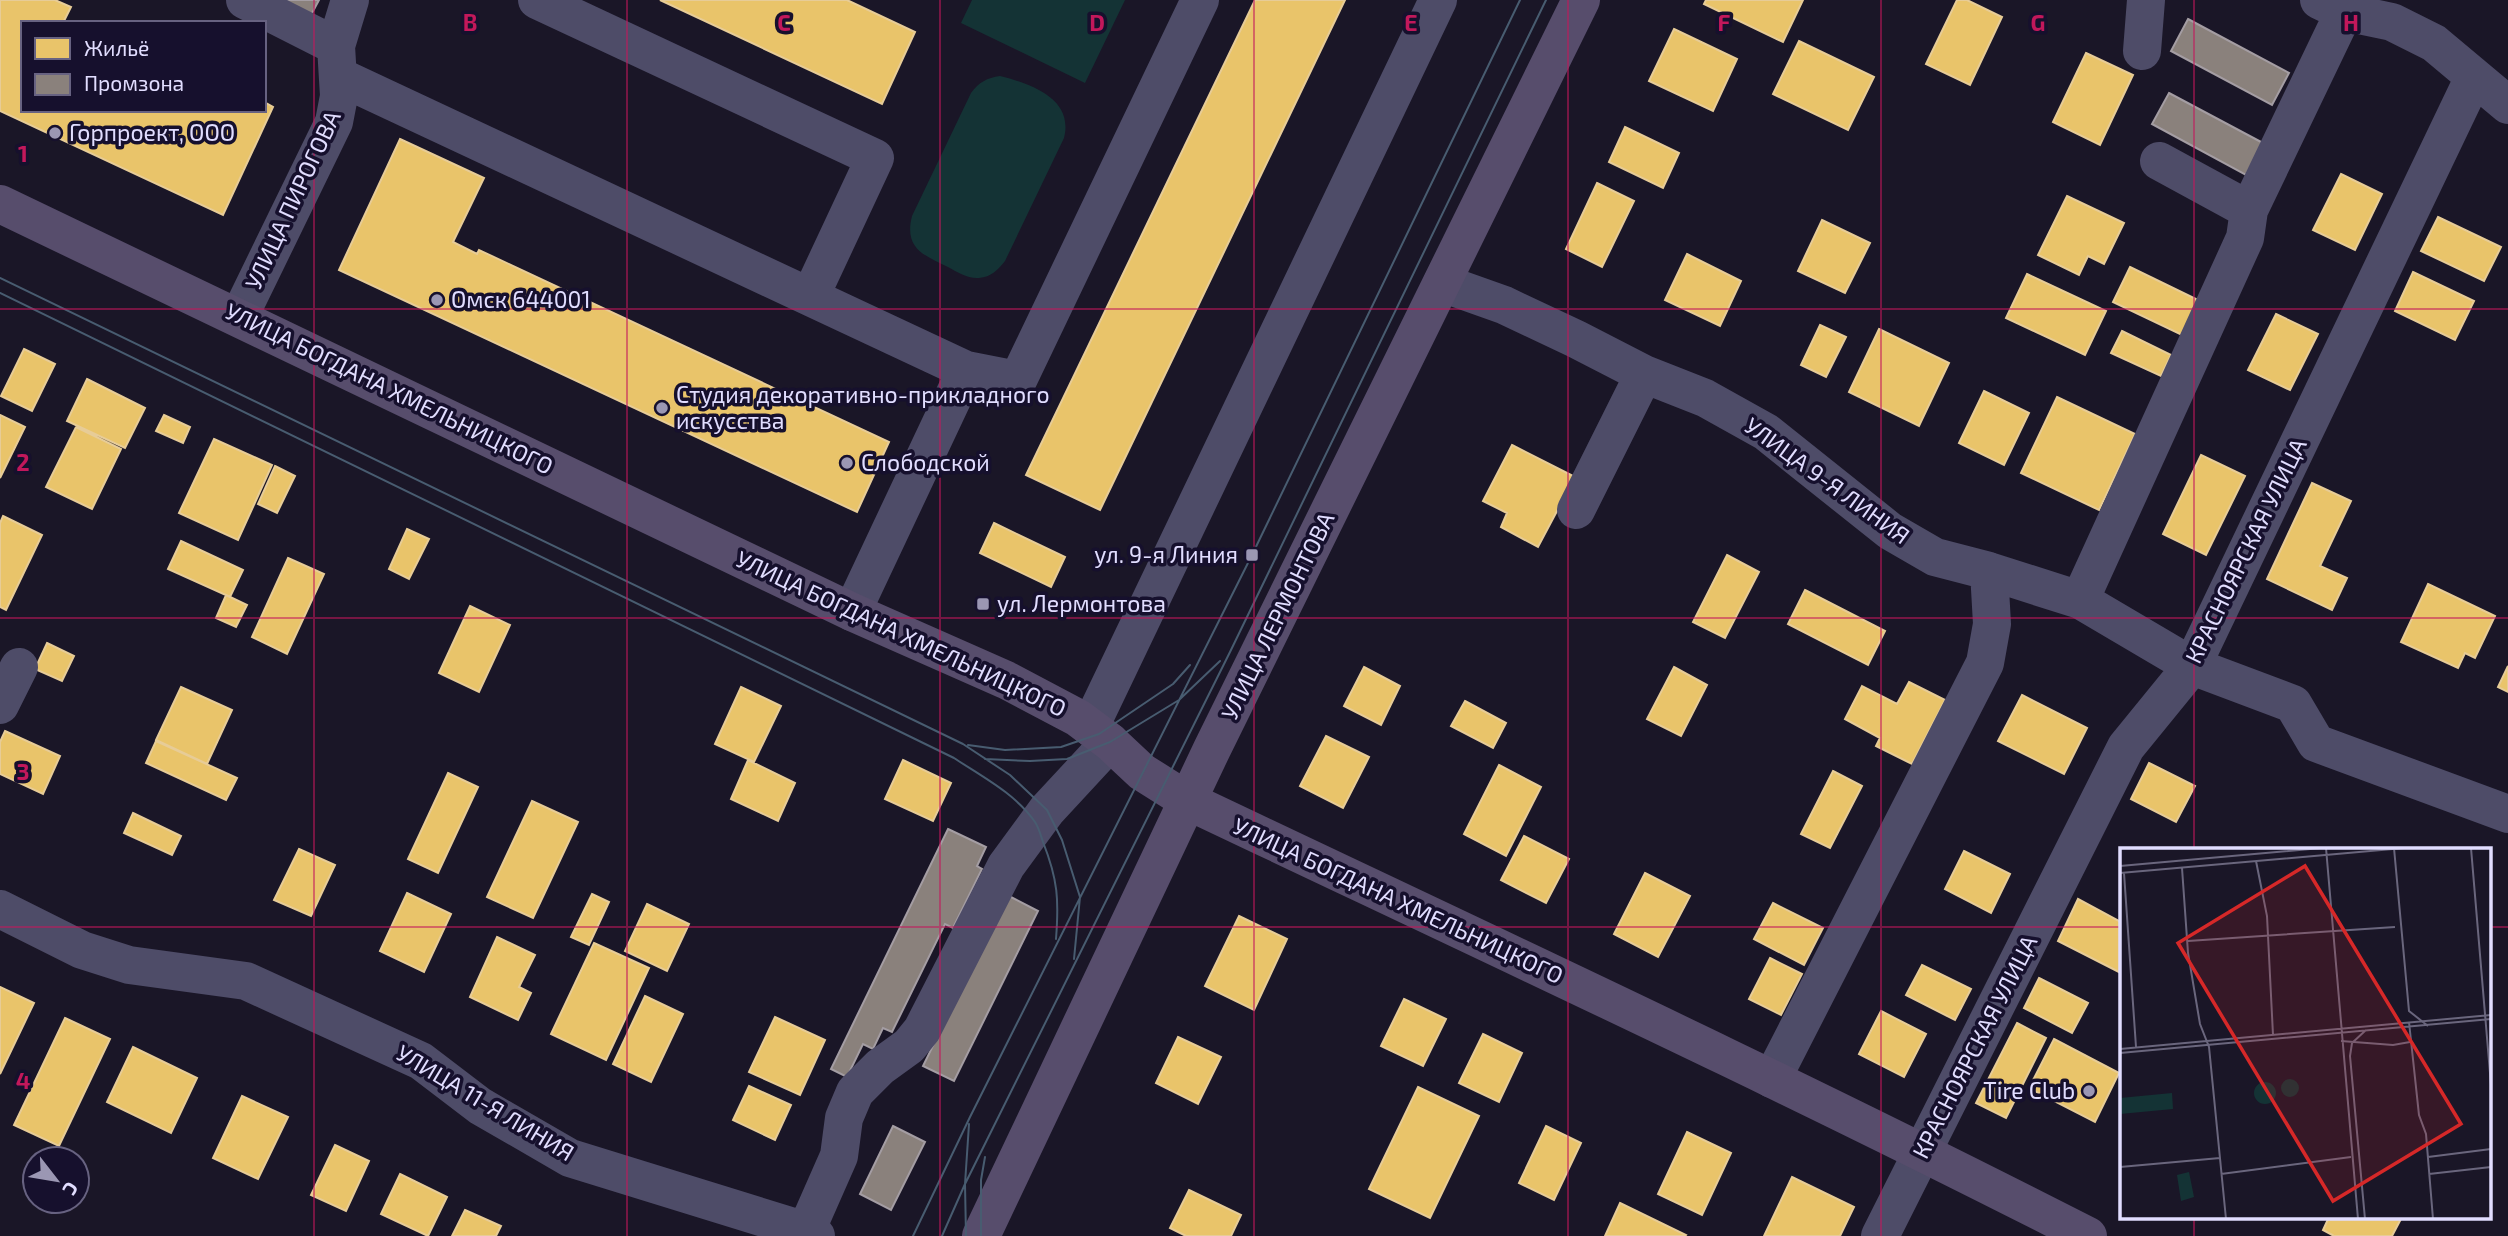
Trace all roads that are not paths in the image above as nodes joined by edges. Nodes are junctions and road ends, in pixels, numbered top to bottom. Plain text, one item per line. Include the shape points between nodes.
1 (245, 0) edge
2 (350, 0) edge
3 (537, 0) edge
4 (1200, 0) edge
5 (1438, 0) edge
6 (1581, 0) edge
7 (2146, 0) edge
8 (2332, 6) edge
9 (2142, 51) dead end
10 (337, 61) junction
11 (2474, 77) junction
12 (2508, 105) edge
13 (2158, 161) dead end
14 (0, 204) edge
15 (2249, 210) junction
16 (1442, 283) junction
17 (810, 297) junction
18 (239, 317) junction
19 (966, 370) junction
20 (1644, 374) junction
21 (1576, 509) dead end
22 (1989, 570) junction
23 (2080, 600) junction
24 (852, 612) junction
25 (2192, 666) junction
26 (19, 667) dead end
27 (0, 705) edge
28 (1100, 735) junction
29 (1188, 801) junction
30 (2508, 814) edge
31 (0, 909) edge
32 (1772, 1079) junction
33 (1923, 1152) junction
34 (811, 1233) edge
35 (981, 1236) edge
36 (1880, 1236) edge
37 (2088, 1236) edge

1 - 10 street
2 - 10 street, УЛИЦА ПИРОГОВА
3 - 17 street via 875,158
4 - 19 street via 1018,380
5 - 28 street
6 - 16 main road, УЛИЦА ЛЕРМОНТОВА
7 - 9 street
8 - 11 street via 2392,22 2434,43
8 - 15 street
10 - 17 street
10 - 18 street, УЛИЦА ПИРОГОВА via 339,96 334,121
11 - 12 street
11 - 25 street, КРАСНОЯРСКАЯ УЛИЦА
13 - 15 street
14 - 18 main road, УЛИЦА БОГДАНА ХМЕЛЬНИЦКОГО
15 - 23 street via 2245,238
16 - 20 street, УЛИЦА 9-Я ЛИНИЯ via 1504,306
16 - 29 main road, УЛИЦА ЛЕРМОНТОВА
17 - 19 street
18 - 24 main road, УЛИЦА БОГДАНА ХМЕЛЬНИЦКОГО
19 - 24 street
20 - 21 street
20 - 22 street, УЛИЦА 9-Я ЛИНИЯ via 1706,398 1766,432 1890,531 1935,557
22 - 23 street, УЛИЦА 9-Я ЛИНИЯ
22 - 32 street via 1992,624 1985,663
23 - 25 street, УЛИЦА 9-Я ЛИНИЯ
24 - 28 main road, УЛИЦА БОГДАНА ХМЕЛЬНИЦКОГО via 1006,680 1078,718
25 - 30 street, УЛИЦА 9-Я ЛИНИЯ via 2293,704 2316,743
25 - 33 street, КРАСНОЯРСКАЯ УЛИЦА via 2126,747
26 - 27 street
28 - 29 main road, УЛИЦА БОГДАНА ХМЕЛЬНИЦКОГО via 1142,772
28 - 34 street via 1006,866 922,1030 855,1092 844,1118 839,1156
29 - 32 main road, УЛИЦА БОГДАНА ХМЕЛЬНИЦКОГО
29 - 35 main road, УЛИЦА ЛЕРМОНТОВА
31 - 34 street, УЛИЦА 11-Я ЛИНИЯ via 82,950 129,965 246,981 422,1061 480,1106 570,1158
32 - 33 main road, УЛИЦА БОГДАНА ХМЕЛЬНИЦКОГО
33 - 36 street, КРАСНОЯРСКАЯ УЛИЦА
33 - 37 main road, УЛИЦА БОГДАНА ХМЕЛЬНИЦКОГО

